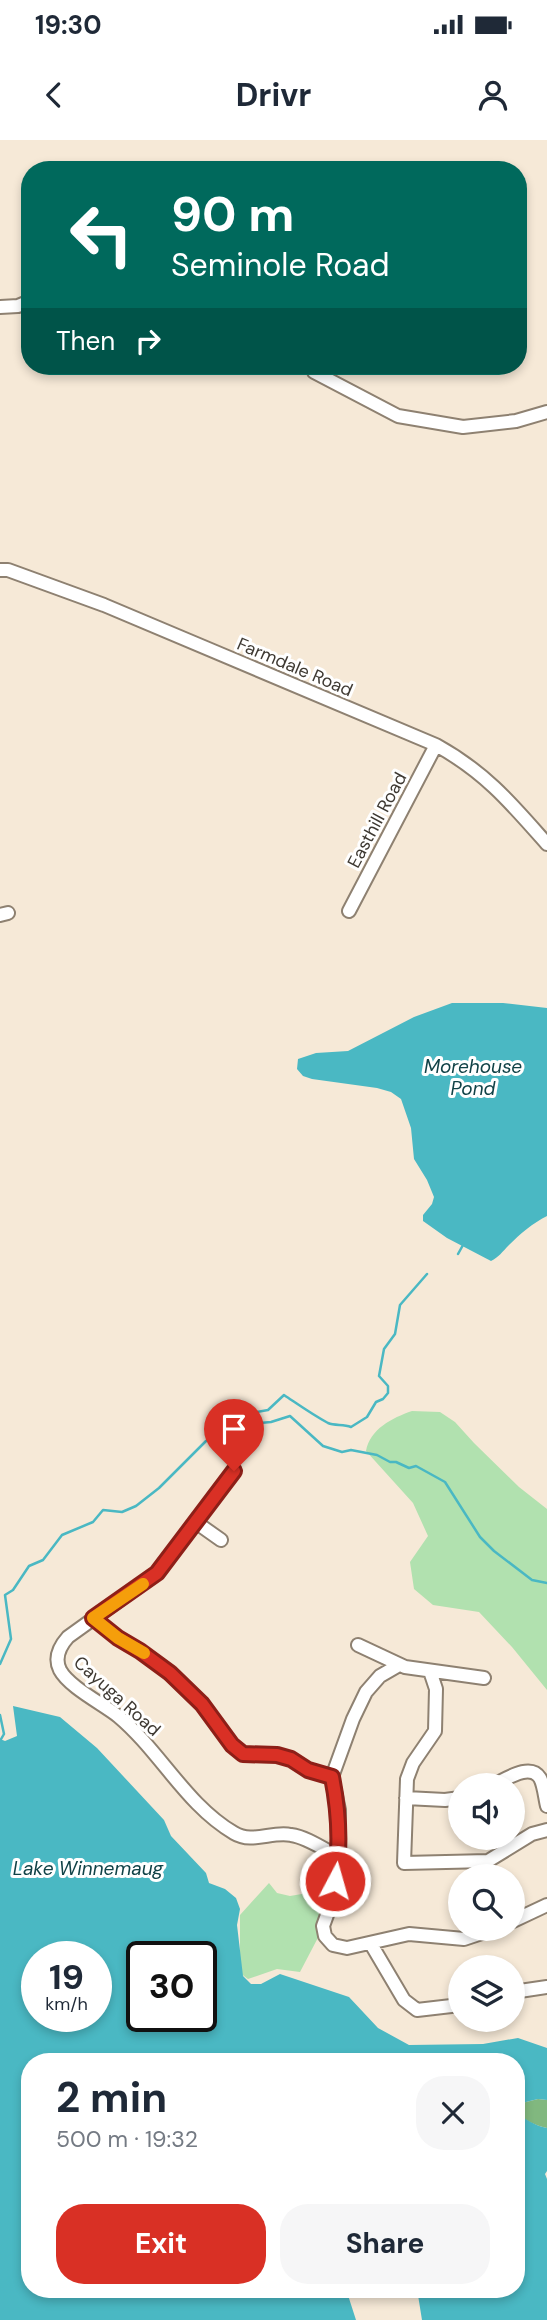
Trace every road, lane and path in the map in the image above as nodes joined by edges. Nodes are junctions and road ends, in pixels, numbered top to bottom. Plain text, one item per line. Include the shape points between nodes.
1 (21, 305) edge
2 (0, 307) edge
3 (320, 375) edge
4 (547, 412) edge
5 (0, 570) edge
6 (436, 745) junction
7 (547, 844) edge
8 (349, 911) dead end
9 (234, 1471) dead end
10 (197, 1523) junction
11 (221, 1540) dead end
12 (93, 1618) junction
13 (358, 1645) dead end
14 (399, 1665) junction
15 (430, 1671) junction
16 (484, 1678) dead end
17 (520, 1773) edge
18 (332, 1777) junction
19 (406, 1798) junction
20 (448, 1800) edge
21 (547, 1806) edge
22 (547, 1830) edge
23 (339, 1857) junction
24 (547, 1905) edge
25 (525, 1915) edge
26 (448, 1938) edge
27 (371, 1944) junction
28 (547, 1987) edge
29 (525, 1990) edge
30 (448, 2007) edge

1 - 2 street
3 - 4 street via 397,416 463,427
5 - 6 street, Farmdale Road via 103,604
6 - 7 street, Farmdale Road via 489,780
6 - 8 street, Easthill Road
9 - 10 street, Cayuga Road
10 - 11 street
10 - 12 street, Cayuga Road via 157,1573
12 - 18 street via 170,1673 243,1754 277,1755
12 - 23 street, Cayuga Road via 60,1647 57,1662 70,1681 118,1716 204,1810 235,1834 248,1839 295,1835
13 - 14 street
14 - 15 street
14 - 18 street via 380,1676 366,1692
15 - 16 street
15 - 19 street via 436,1689 435,1731 413,1763
17 - 21 street via 532,1772 540,1778
18 - 23 street
19 - 20 street
19 - 22 street via 404,1863 488,1861
23 - 27 street via 325,1936 333,1945 347,1948
24 - 25 street
26 - 27 street via 409,1934
27 - 30 street via 404,2000 417,2011
28 - 29 street

